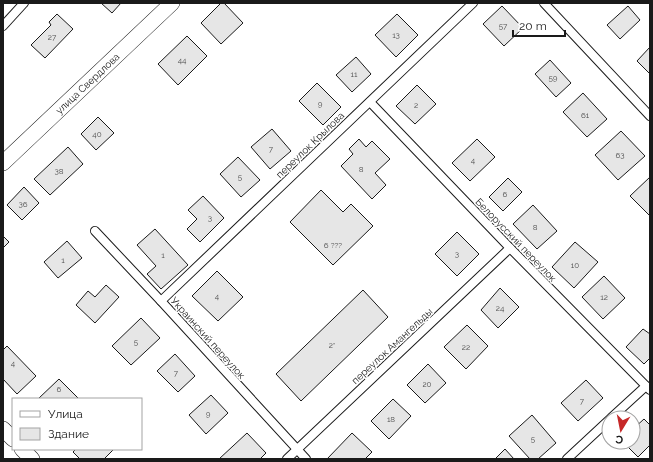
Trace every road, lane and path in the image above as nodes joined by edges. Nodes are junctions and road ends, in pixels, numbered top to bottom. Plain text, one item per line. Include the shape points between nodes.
1 (24, 3) edge
2 (172, 3) edge
3 (473, 3) edge
4 (544, 3) edge
5 (3, 26) edge
6 (370, 102) junction
7 (650, 116) edge
8 (3, 163) edge
9 (95, 231) dead end
10 (510, 248) junction
11 (161, 301) junction
12 (648, 388) edge
13 (621, 410) edge
14 (601, 427) edge
15 (3, 429) edge
16 (12, 438) edge
17 (23, 450) edge
18 (297, 450) junction
19 (32, 459) edge
20 (287, 459) edge
21 (306, 459) edge
22 (567, 459) edge

1 - 5 lane
2 - 8 street, улица Свердлова
3 - 6 lane, переулок Крылова
4 - 7 lane
6 - 10 lane, Белорусский переулок
6 - 11 lane, переулок Крылова
9 - 11 lane, Украинский переулок
10 - 12 lane, Белорусский переулок
10 - 18 lane, переулок Амангельды
11 - 18 lane, Украинский переулок
12 - 13 lane
14 - 22 lane
15 - 16 street
17 - 19 street
18 - 20 lane, переулок Амангельды
18 - 21 lane, Украинский переулок

